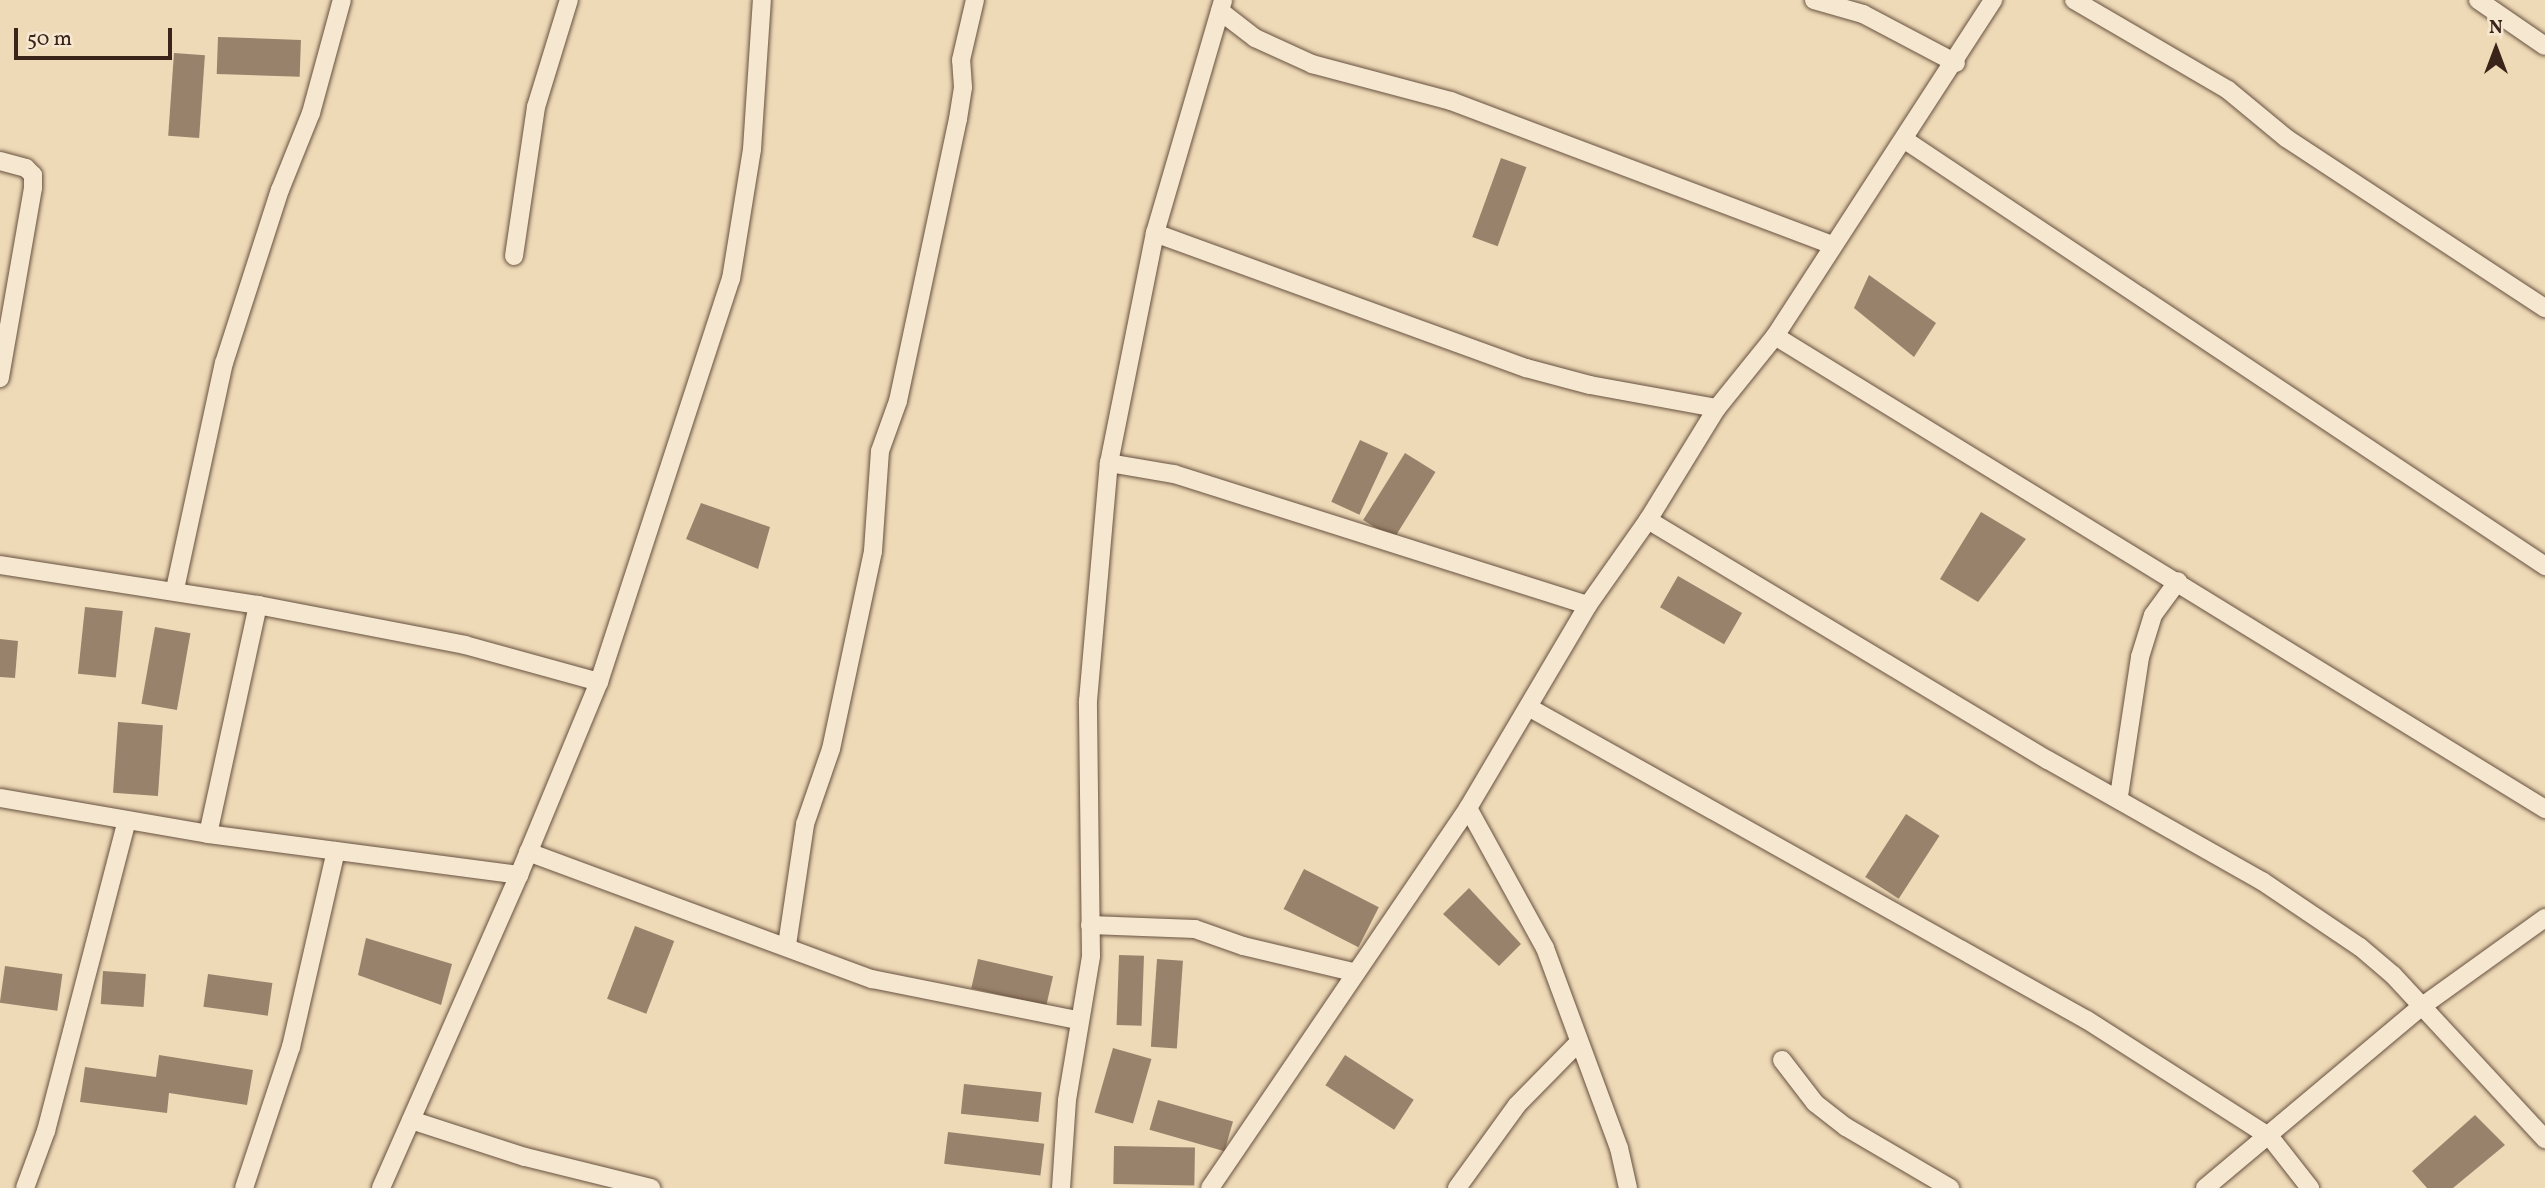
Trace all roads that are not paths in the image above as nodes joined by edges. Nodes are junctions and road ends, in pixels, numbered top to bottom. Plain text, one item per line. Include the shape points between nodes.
1 (342, 0) edge
2 (569, 0) edge
3 (762, 0) edge
4 (975, 0) edge
5 (1814, 0) edge
6 (1993, 0) edge
7 (2074, 0) edge
8 (2478, 0) edge
9 (1221, 6) edge
10 (2545, 46) edge
11 (1956, 63) junction
12 (1905, 140) junction
13 (0, 161) edge
14 (1155, 233) junction
15 (1833, 245) junction
16 (514, 257) dead end
17 (2545, 308) edge
18 (1775, 336) junction
19 (0, 378) edge
20 (1717, 408) junction
21 (1109, 463) junction
22 (1648, 520) junction
23 (0, 565) edge
24 (2545, 566) edge
25 (2178, 581) junction
26 (175, 589) junction
27 (258, 605) junction
28 (1588, 605) junction
29 (599, 682) junction
30 (1530, 708) junction
31 (2119, 796) junction
32 (0, 798) edge
33 (1468, 808) junction
34 (2545, 809) edge
35 (127, 821) junction
36 (208, 834) junction
37 (337, 851) junction
38 (528, 852) junction
39 (519, 875) junction
40 (2545, 918) edge
41 (1090, 925) junction
42 (788, 945) junction
43 (1353, 972) junction
44 (2421, 1007) junction
45 (1077, 1020) junction
46 (1579, 1042) junction
47 (1782, 1060) dead end
48 (411, 1121) junction
49 (2270, 1137) junction
50 (2545, 1139) edge
51 (25, 1188) edge
52 (244, 1188) edge
53 (381, 1188) edge
54 (651, 1188) edge
55 (1060, 1188) edge
56 (1210, 1188) edge
57 (1457, 1188) edge
58 (1628, 1188) edge
59 (1950, 1188) edge
60 (2205, 1188) edge
61 (2310, 1188) edge

1 - 26 street via 311,113 224,363
2 - 16 street via 536,107
3 - 29 street via 752,149 731,279
4 - 42 street via 961,60 958,119 898,401 880,451 873,551 831,750 805,824
5 - 11 street via 1863,15
6 - 11 street
7 - 17 street via 2228,90 2286,138
8 - 10 street
9 - 14 street
9 - 15 street via 1255,37 1312,64 1451,101
11 - 12 street
12 - 15 street
12 - 24 street
13 - 19 street via 26,168 33,175 33,188
14 - 20 street via 1526,368 1590,385
14 - 21 street
15 - 18 street
18 - 20 street
18 - 25 street
20 - 22 street
21 - 28 street via 1174,474
21 - 41 street via 1088,701
22 - 28 street
22 - 31 street via 2048,760
23 - 26 street
25 - 31 street via 2153,615 2140,657
25 - 34 street
26 - 27 street
27 - 29 street via 465,645
27 - 36 street
28 - 30 street
29 - 38 street
30 - 33 street
30 - 49 street via 2087,1020
31 - 44 street via 2262,881 2360,947
32 - 35 street
33 - 43 street
33 - 46 street via 1545,948
35 - 36 street
35 - 51 street via 46,1131
36 - 37 street
37 - 39 street
37 - 52 street via 292,1047
38 - 39 street
38 - 42 street
39 - 48 street
40 - 44 street
41 - 43 street via 1195,929
41 - 45 street via 1091,956
42 - 45 street via 872,979
43 - 56 street
44 - 49 street
44 - 50 street via 2498,1083
45 - 55 street
46 - 57 street via 1517,1105
46 - 58 street via 1619,1148
47 - 59 street via 1815,1103 1846,1128
48 - 53 street
48 - 54 street via 525,1157
49 - 60 street
49 - 61 street

